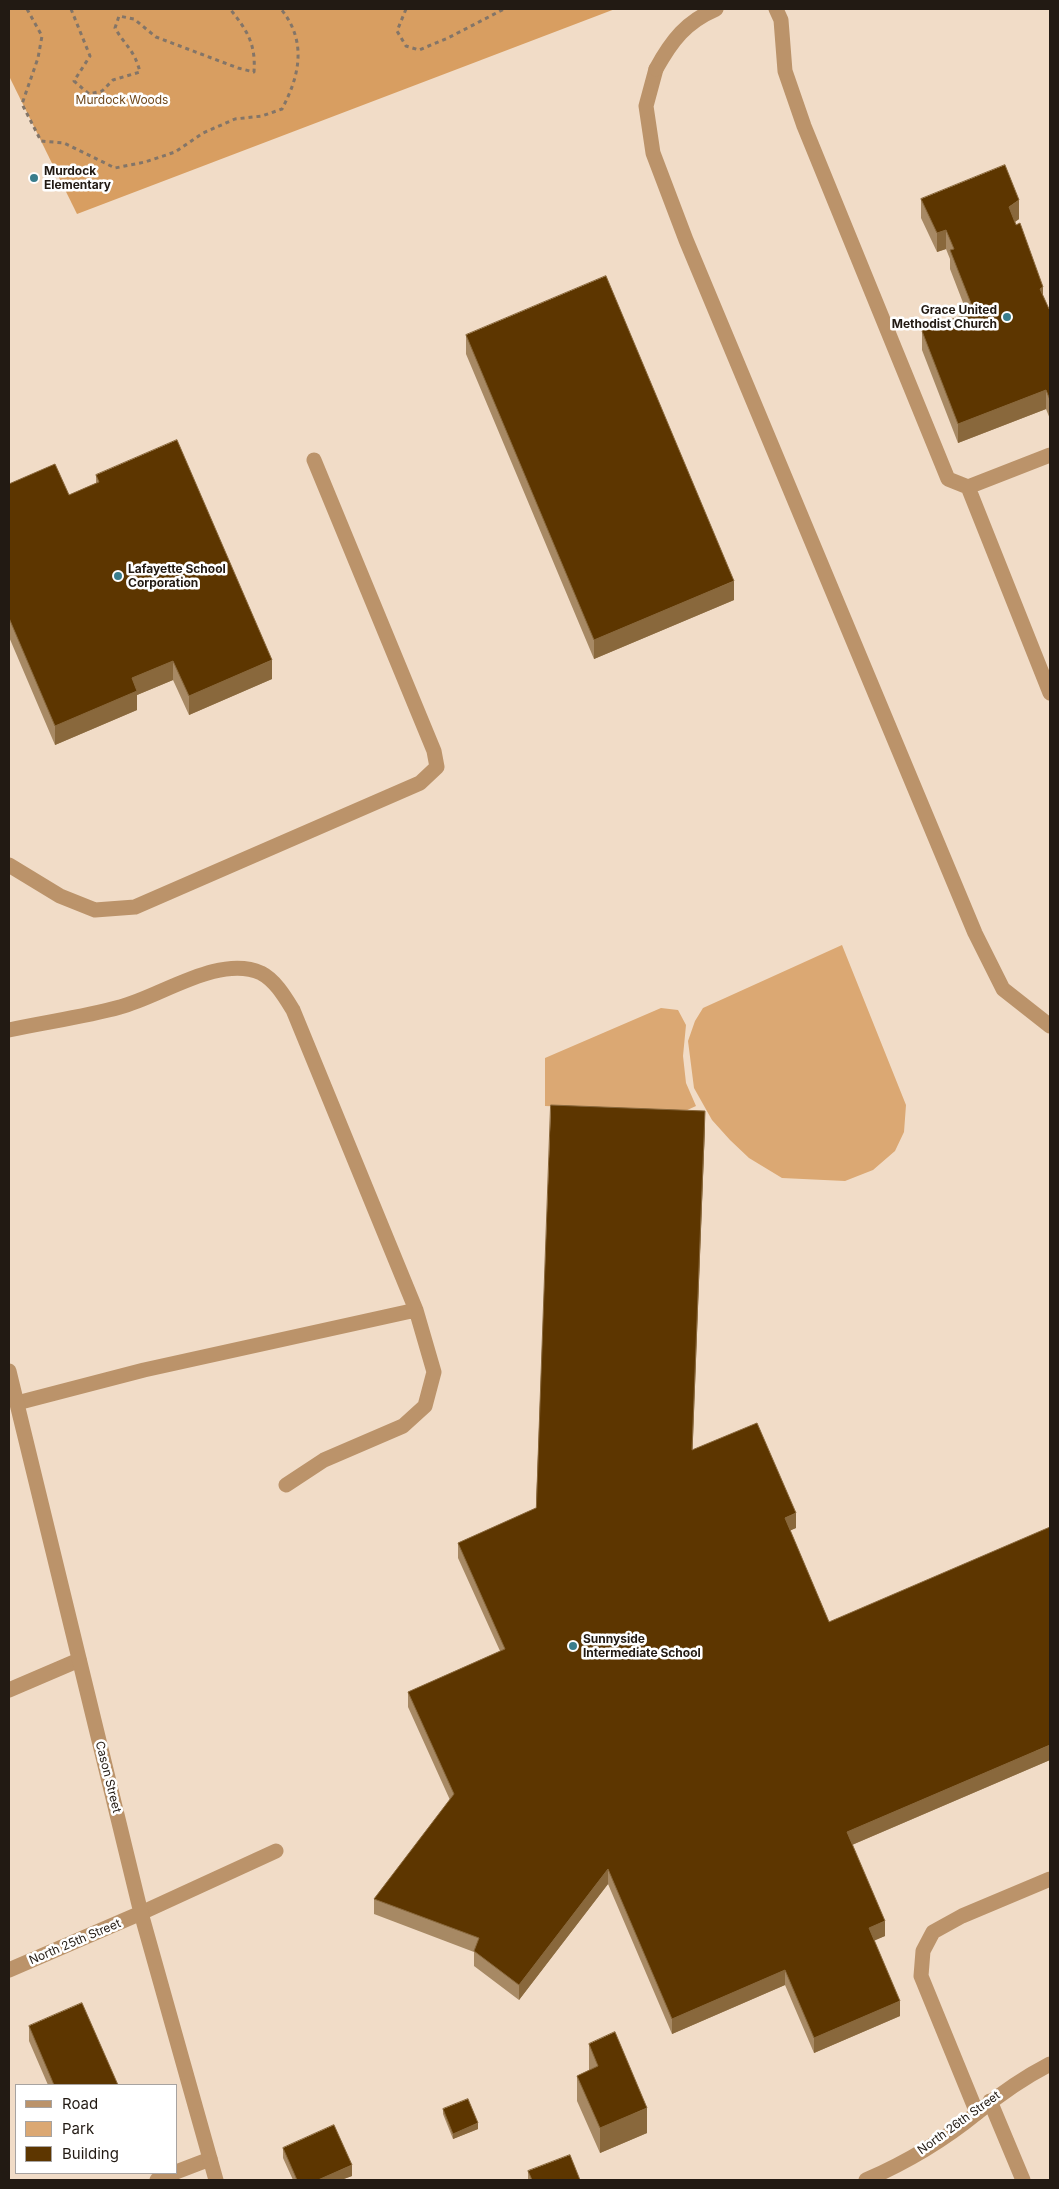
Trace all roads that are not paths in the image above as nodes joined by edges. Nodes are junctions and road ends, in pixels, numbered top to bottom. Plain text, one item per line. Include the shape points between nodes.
1 (716, 9) edge
2 (776, 9) edge
3 (1050, 455) edge
4 (314, 460) dead end
5 (968, 487) junction
6 (1050, 693) edge
7 (9, 865) edge
8 (1050, 1026) edge
9 (9, 1030) edge
10 (416, 1310) junction
11 (9, 1371) edge
12 (13, 1404) edge
13 (286, 1485) dead end
14 (79, 1660) junction
15 (9, 1690) edge
16 (276, 1851) dead end
17 (1050, 1879) edge
18 (140, 1913) junction
19 (9, 1970) edge
20 (1050, 2064) edge
21 (990, 2101) junction
22 (977, 2113) junction
23 (210, 2159) junction
24 (178, 2172) edge
25 (173, 2174) edge
26 (157, 2180) edge
27 (216, 2180) edge
28 (866, 2180) edge
29 (1023, 2180) edge

1 - 8 street via 687,26 672,42 656,69 646,106 653,153 686,240 975,933 1003,989
2 - 5 street via 781,20 785,72 804,126 948,479
3 - 5 street
4 - 7 street via 434,751 437,768 420,782 135,907 95,910 60,896
5 - 6 street
9 - 10 street via 122,1007 208,973 233,968 261,973 279,989 293,1010
10 - 12 street via 144,1370
10 - 13 street via 434,1372 425,1406 404,1426 324,1460
11 - 12 street, Cason Street
12 - 14 street, Cason Street
14 - 15 street
14 - 18 street, Cason Street
16 - 18 street, North 25th Street
17 - 22 street via 962,1916 933,1932 923,1951 920,1976
18 - 19 street, North 25th Street
18 - 23 street, Cason Street
20 - 21 street, North 26th Street
21 - 22 street, North 26th Street
21 - 29 street
22 - 28 street, North 26th Street via 896,2167
23 - 24 street
23 - 27 street, Cason Street
25 - 26 street

